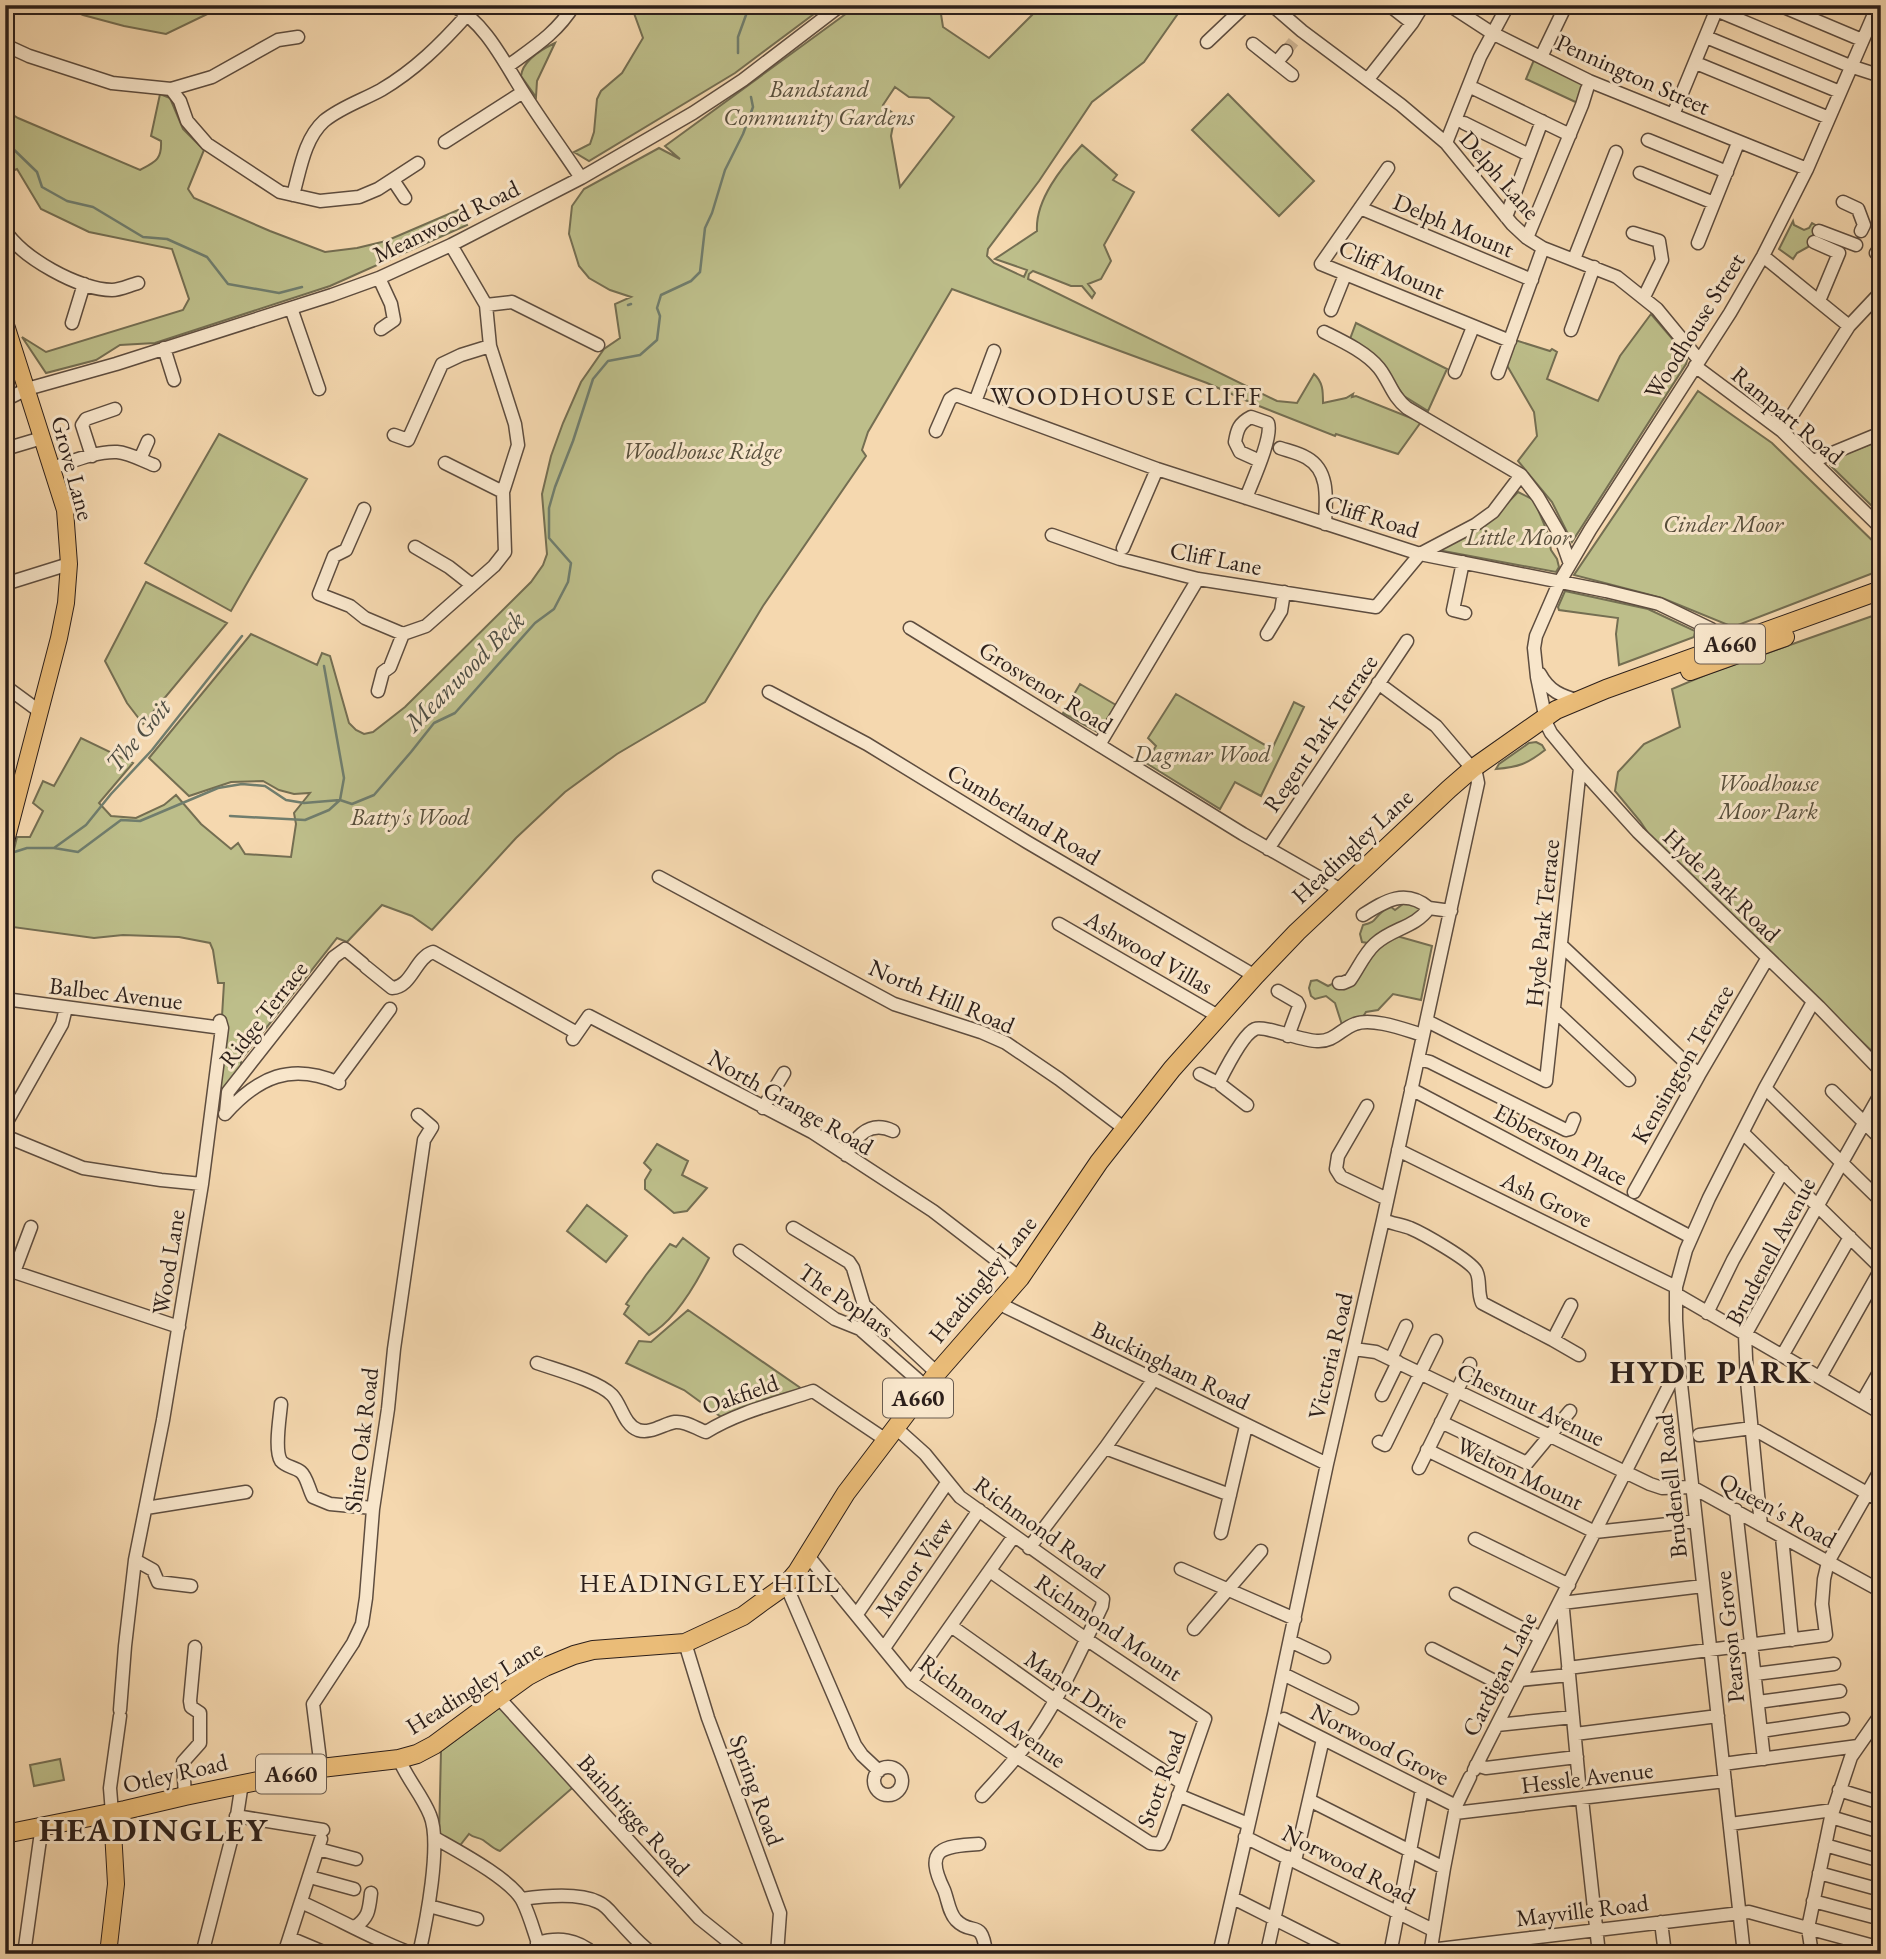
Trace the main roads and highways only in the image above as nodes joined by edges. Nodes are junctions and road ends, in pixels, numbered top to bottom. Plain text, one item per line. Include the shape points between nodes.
1 (5, 322) edge
2 (1881, 590) edge
3 (1881, 603) edge
4 (1731, 650) junction
5 (1545, 719) junction
6 (8, 827) edge
7 (5, 845) edge
8 (399, 1759) joint
9 (112, 1813) junction
10 (5, 1834) edge
11 (108, 1954) edge

1 - 6 main road, Grove Lane via 65,510 69,565 59,638
2 - 4 highway, A660
3 - 4 highway, A660
4 - 5 highway, A660 via 1560,718
4 - 5 highway, A660 via 1580,701
5 - 8 highway, Headingley Lane / A660 via 1466,762 1448,789 1340,890 1218,1016 1125,1129 1020,1278 932,1380 846,1493 786,1584 743,1616 685,1643 574,1655 528,1676 429,1748
6 - 7 main road, Grove Lane
8 - 9 highway, Otley Road / A660 via 321,1768
9 - 10 highway, Otley Road / A660
9 - 11 main road via 116,1884

